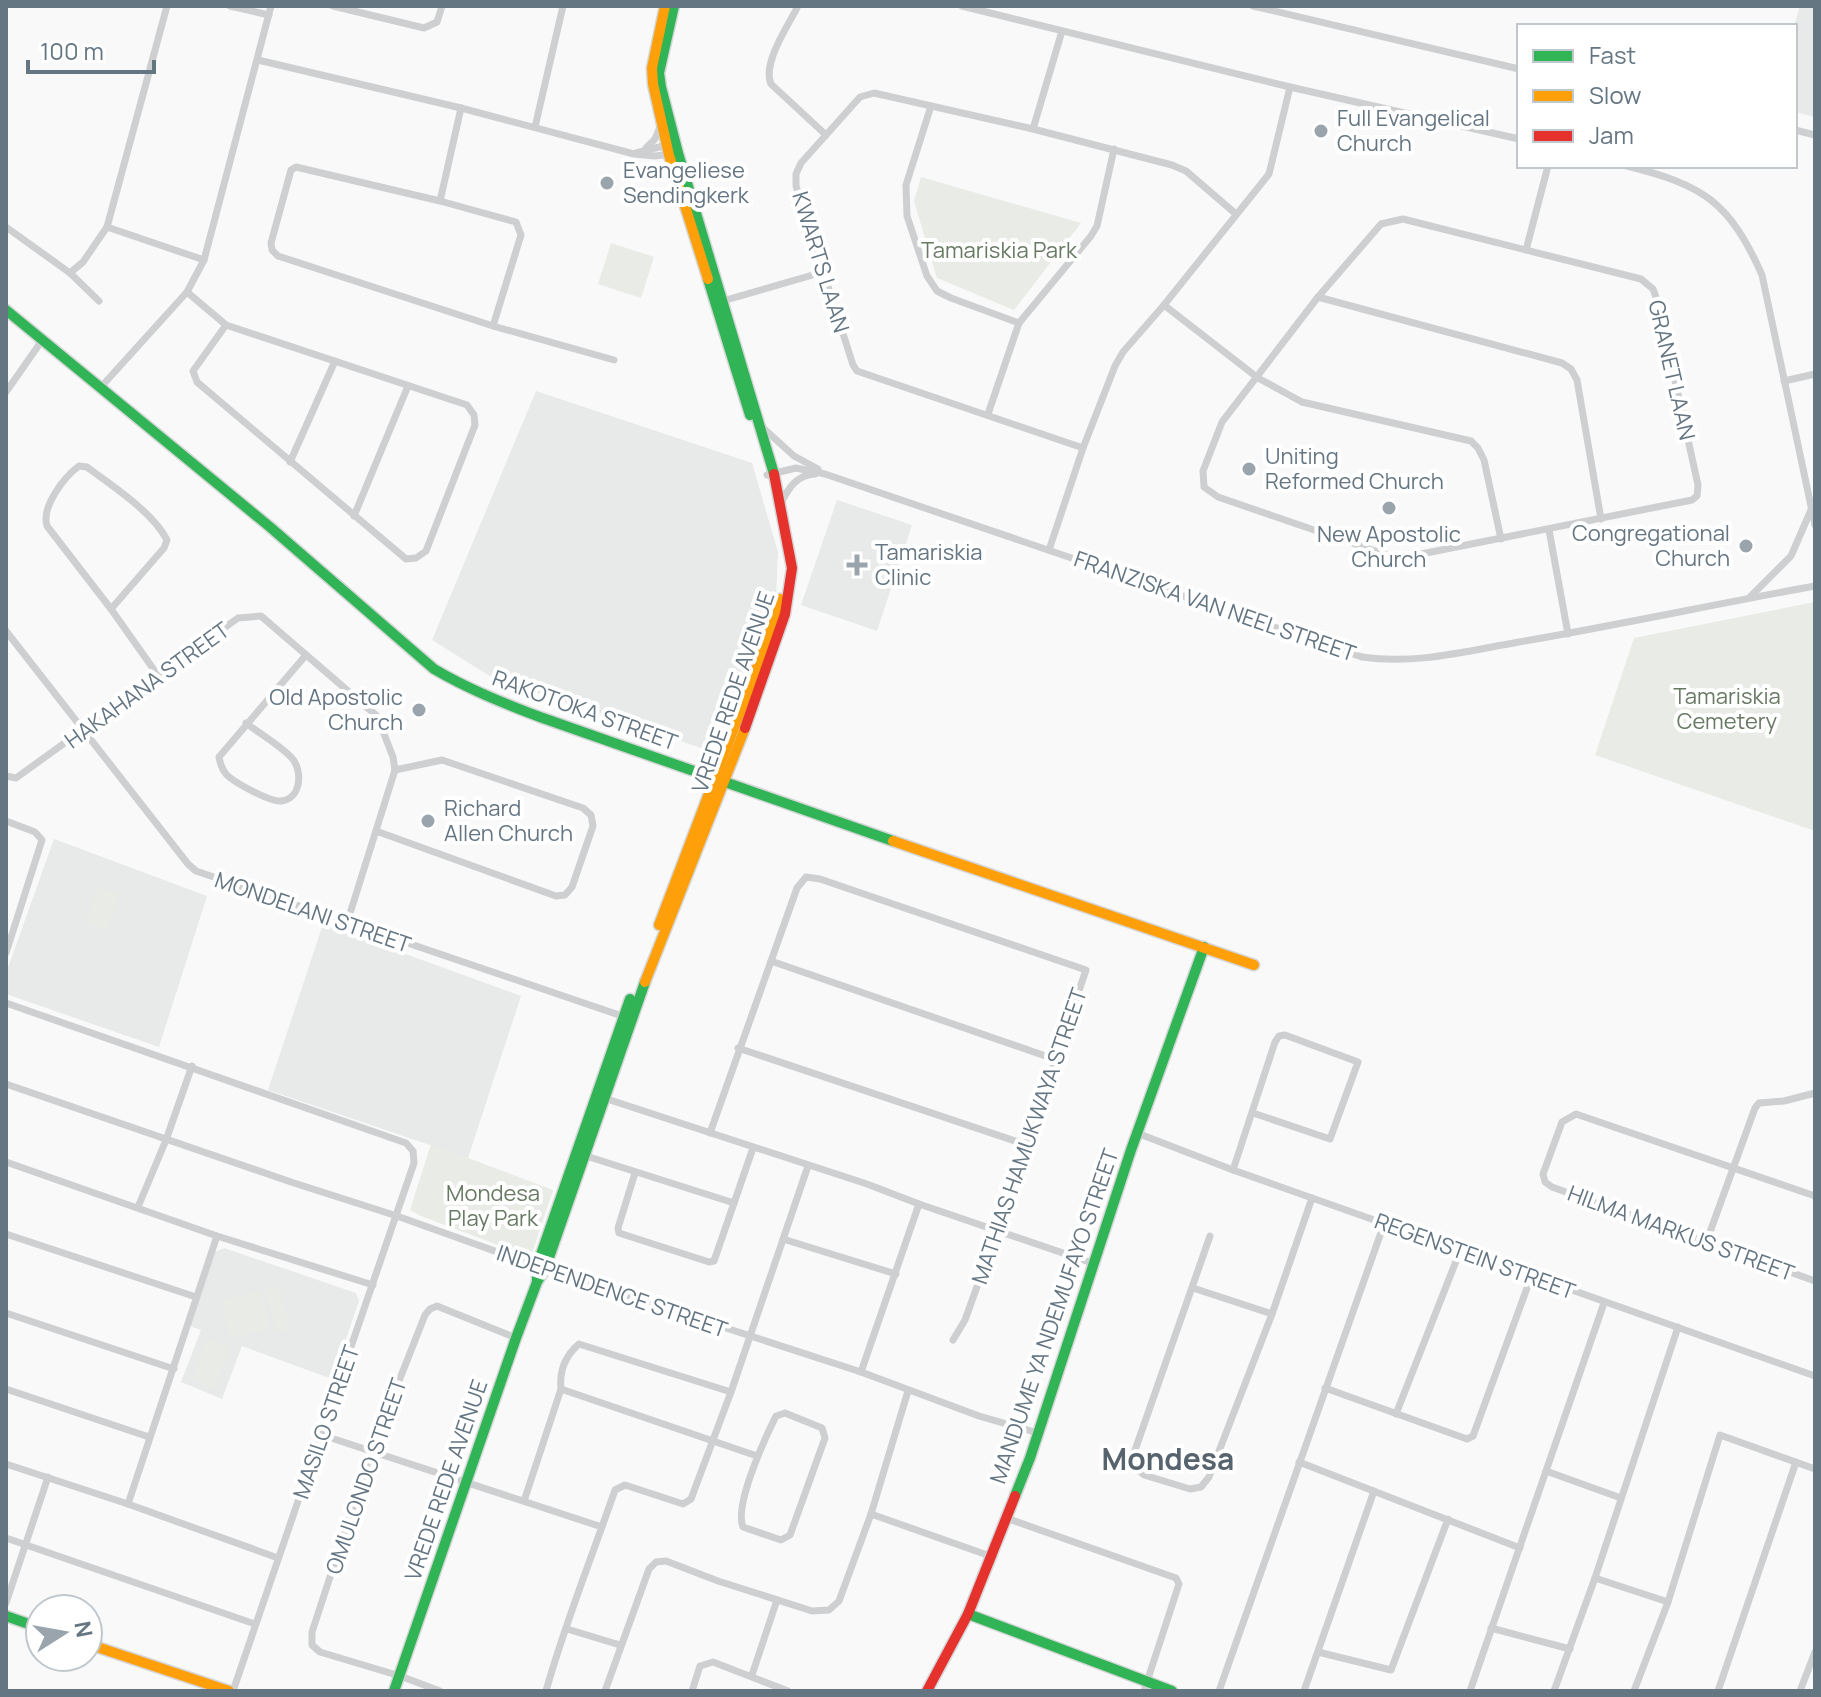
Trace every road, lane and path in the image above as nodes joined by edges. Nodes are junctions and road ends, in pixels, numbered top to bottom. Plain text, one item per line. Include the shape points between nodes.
1 (167, 6) edge
2 (230, 6) edge
3 (333, 6) edge
4 (442, 6) edge
5 (563, 6) edge
6 (665, 6) edge
7 (674, 6) edge
8 (798, 6) edge
9 (962, 6) edge
10 (1253, 6) edge
11 (270, 10) edge
12 (1062, 31) junction
13 (258, 60) junction
14 (1517, 69) edge
15 (1290, 87) junction
16 (931, 106) junction
17 (461, 108) junction
18 (662, 122) junction
19 (535, 127) junction
20 (1033, 129) junction
21 (826, 135) junction
22 (1517, 139) edge
23 (672, 149) junction
24 (1114, 149) junction
25 (645, 150) junction
26 (634, 154) junction
27 (1547, 168) edge
28 (1634, 168) edge
29 (440, 201) junction
30 (1236, 214) junction
31 (6, 227) edge
32 (107, 227) junction
33 (1526, 250) junction
34 (204, 260) junction
35 (823, 272) junction
36 (70, 273) junction
37 (187, 292) junction
38 (1318, 297) junction
39 (99, 301) dead end
40 (720, 302) junction
41 (1164, 305) junction
42 (6, 310) edge
43 (1019, 323) junction
44 (226, 325) junction
45 (493, 326) junction
46 (43, 339) junction
47 (614, 360) dead end
48 (335, 361) junction
49 (1815, 374) edge
50 (1258, 378) junction
51 (1784, 381) junction
52 (408, 386) junction
53 (101, 387) junction
54 (6, 392) edge
55 (988, 414) junction
56 (760, 425) junction
57 (1083, 448) junction
58 (290, 462) junction
59 (770, 474) junction
60 (825, 474) junction
61 (781, 503) junction
62 (1814, 511) edge
63 (354, 516) junction
64 (1601, 519) junction
65 (1815, 525) edge
66 (1549, 530) junction
67 (1501, 539) junction
68 (1049, 550) junction
69 (1815, 586) edge
70 (1749, 598) junction
71 (111, 609) junction
72 (1568, 634) junction
73 (7, 636) edge
74 (306, 655) junction
75 (159, 677) junction
76 (246, 723) junction
77 (84, 732) junction
78 (395, 770) junction
79 (6, 776) edge
80 (722, 778) junction
81 (6, 821) edge
82 (376, 831) junction
83 (347, 923) junction
84 (1204, 947) junction
85 (6, 953) edge
86 (771, 961) junction
87 (1254, 965) dead end
88 (6, 1003) edge
89 (627, 1018) junction
90 (738, 1048) junction
91 (1057, 1060) junction
92 (192, 1066) junction
93 (6, 1084) edge
94 (1815, 1093) edge
95 (599, 1096) junction
96 (1253, 1113) junction
97 (710, 1133) junction
98 (1137, 1133) junction
99 (166, 1140) junction
100 (1027, 1145) junction
101 (753, 1148) junction
102 (581, 1154) junction
103 (6, 1162) edge
104 (808, 1166) junction
105 (1733, 1168) junction
106 (1233, 1170) junction
107 (635, 1173) junction
108 (1815, 1196) edge
109 (1312, 1198) junction
110 (734, 1203) junction
111 (919, 1204) junction
112 (138, 1207) junction
113 (397, 1216) junction
114 (1384, 1224) junction
115 (997, 1231) junction
116 (6, 1234) edge
117 (217, 1236) junction
118 (1210, 1236) dead end
119 (783, 1239) junction
120 (1706, 1243) junction
121 (1460, 1251) junction
122 (1095, 1264) junction
123 (541, 1267) junction
124 (896, 1274) junction
125 (1531, 1277) junction
126 (1815, 1281) edge
127 (373, 1285) junction
128 (1193, 1288) junction
129 (196, 1297) junction
130 (1604, 1303) junction
131 (6, 1313) edge
132 (1272, 1314) junction
133 (1678, 1327) junction
134 (749, 1337) junction
135 (516, 1338) junction
136 (953, 1340) dead end
137 (174, 1369) junction
138 (861, 1372) junction
139 (1815, 1376) edge
140 (1325, 1388) junction
141 (6, 1389) edge
142 (561, 1389) junction
143 (908, 1391) junction
144 (731, 1392) junction
145 (1396, 1414) junction
146 (1038, 1433) junction
147 (322, 1435) junction
148 (149, 1437) junction
149 (711, 1441) junction
150 (371, 1452) junction
151 (757, 1456) junction
152 (1299, 1462) junction
153 (1796, 1462) junction
154 (6, 1464) edge
155 (1815, 1469) edge
156 (1546, 1471) junction
157 (48, 1477) junction
158 (467, 1481) junction
159 (1374, 1491) junction
160 (1621, 1498) junction
161 (524, 1501) junction
162 (128, 1504) junction
163 (871, 1514) junction
164 (1006, 1518) junction
165 (1448, 1519) junction
166 (602, 1527) junction
167 (6, 1538) edge
168 (26, 1545) junction
169 (1520, 1548) junction
170 (993, 1557) junction
171 (278, 1558) junction
172 (1595, 1578) junction
173 (777, 1600) junction
174 (1668, 1602) junction
175 (6, 1603) edge
176 (968, 1614) junction
177 (255, 1624) junction
178 (1491, 1628) junction
179 (567, 1629) junction
180 (620, 1645) junction
181 (104, 1649) edge
182 (1570, 1649) junction
183 (1318, 1652) junction
184 (1815, 1652) edge
185 (752, 1675) junction
186 (400, 1676) junction
187 (1145, 1687) edge
188 (231, 1691) edge
189 (394, 1691) edge
190 (440, 1691) edge
191 (546, 1691) edge
192 (605, 1691) edge
193 (692, 1691) edge
194 (788, 1691) edge
195 (927, 1691) edge
196 (1172, 1691) edge
197 (1219, 1691) edge
198 (1304, 1691) edge
199 (1470, 1691) edge
200 (1554, 1691) edge
201 (1634, 1691) edge
202 (1718, 1691) edge
203 (1800, 1691) edge

1 - 32 street
2 - 11 street
3 - 4 street via 424,28 437,22
5 - 19 street
6 - 18 street, VREDE REDE AVENUE via 652,68
7 - 23 street, VREDE REDE AVENUE via 659,73
8 - 21 street via 768,76
9 - 12 street
10 - 14 street
11 - 13 street
12 - 15 street
12 - 20 street
13 - 17 street
13 - 34 street
15 - 22 street
15 - 30 street via 1269,174
16 - 20 street, KWARTS LAAN
16 - 21 street, KWARTS LAAN via 867,94
16 - 43 street via 906,185 907,216 927,276 937,291
17 - 19 street
17 - 29 street
18 - 23 street, VREDE REDE AVENUE
18 - 25 street
19 - 26 street
20 - 24 street, KWARTS LAAN
21 - 35 street, KWARTS LAAN via 796,174
23 - 25 street
23 - 26 street
23 - 40 street, VREDE REDE AVENUE
24 - 30 street, KWARTS LAAN via 1186,171
24 - 43 street via 1097,226
25 - 26 street
27 - 33 street
28 - 51 street via 1700,190 1724,209 1762,275
29 - 45 street via 520,227
29 - 45 street via 296,167 272,250
30 - 41 street
31 - 36 street
32 - 34 street
32 - 36 street
33 - 38 street, GRANET LAAN via 1391,220 1381,224
33 - 64 street, GRANET LAAN via 1641,279 1653,289 1658,303 1697,496
34 - 37 street
35 - 40 street
35 - 55 street, KWARTS LAAN via 857,371
36 - 39 street
37 - 44 street
37 - 53 street
38 - 50 street, GRANET LAAN
38 - 64 street via 1571,369
40 - 56 street, VREDE REDE AVENUE
40 - 59 street, VREDE REDE AVENUE
41 - 50 street
41 - 57 street via 1115,366
42 - 46 street, RAKOTOKA STREET
43 - 55 street
44 - 48 street
44 - 58 street via 194,376
45 - 47 street
46 - 53 street, RAKOTOKA STREET
46 - 54 street
48 - 52 street
48 - 58 street
49 - 51 street
50 - 67 street via 1302,402 1471,441 1484,460
50 - 67 street, GRANET LAAN via 1222,422 1203,471 1204,487 1218,497 1390,556
51 - 62 street
52 - 63 street
52 - 63 street via 467,405 474,415 475,425 426,551 406,559
53 - 80 street, RAKOTOKA STREET via 434,669 461,686
55 - 57 street, KWARTS LAAN
56 - 59 street, VREDE REDE AVENUE
56 - 60 street via 794,456
57 - 68 street
58 - 63 street
59 - 60 street, FRANZISKA VAN NEEL STREET via 796,468
59 - 61 street, VREDE REDE AVENUE
59 - 80 street, VREDE REDE AVENUE via 785,568 778,612
60 - 61 street via 799,478
60 - 68 street, FRANZISKA VAN NEEL STREET
61 - 80 street, VREDE REDE AVENUE via 792,568 785,614
62 - 65 street
62 - 70 street via 1791,556
64 - 66 street, GRANET LAAN
66 - 67 street, GRANET LAAN
66 - 72 street
68 - 72 street, FRANZISKA VAN NEEL STREET via 1362,657 1418,660
69 - 70 street, FRANZISKA VAN NEEL STREET
70 - 72 street, FRANZISKA VAN NEEL STREET
71 - 71 street via 167,540 131,502 79,466 44,518
71 - 75 street
73 - 77 street, MONDELANI STREET
74 - 75 street, HAKAHANA STREET via 261,616 250,615 238,618
74 - 76 street
74 - 78 street, HAKAHANA STREET via 377,716
75 - 77 street, HAKAHANA STREET
76 - 76 street via 219,757 220,766 232,780 276,802 293,796 298,766
77 - 79 street, HAKAHANA STREET via 16,778
77 - 83 street, MONDELANI STREET via 196,871
78 - 82 street
78 - 82 street via 442,760 583,808 593,826 572,887 556,896
80 - 84 street, RAKOTOKA STREET via 778,802
80 - 89 street, VREDE REDE AVENUE
81 - 85 street via 42,840
82 - 83 street
83 - 89 street, MONDELANI STREET
84 - 87 street, RAKOTOKA STREET
84 - 98 street, MANDUME YA NDEMUFAYO STREET
86 - 90 street, MATHIAS HAMUKWAYA STREET
86 - 91 street
86 - 91 street, MATHIAS HAMUKWAYA STREET via 797,888 806,877 954,924 1086,970
88 - 92 street
89 - 95 street, VREDE REDE AVENUE
90 - 97 street, MATHIAS HAMUKWAYA STREET
90 - 100 street
91 - 100 street, MATHIAS HAMUKWAYA STREET
92 - 99 street
92 - 113 street, MASILO STREET via 406,1143 414,1163
93 - 99 street, INDEPENDENCE STREET
94 - 105 street via 1759,1103
95 - 97 street
95 - 102 street, VREDE REDE AVENUE
96 - 96 street via 1279,1036 1358,1062 1330,1139
96 - 106 street
97 - 101 street
98 - 106 street, REGENSTEIN STREET
98 - 122 street, MANDUME YA NDEMUFAYO STREET
99 - 112 street
99 - 113 street, INDEPENDENCE STREET
100 - 115 street, MATHIAS HAMUKWAYA STREET
101 - 104 street
101 - 110 street
102 - 107 street
102 - 123 street, VREDE REDE AVENUE
103 - 112 street
104 - 111 street
104 - 119 street
105 - 108 street, HILMA MARKUS STREET
105 - 120 street
105 - 120 street, HILMA MARKUS STREET via 1576,1114 1562,1122 1543,1174 1552,1187
106 - 109 street, REGENSTEIN STREET
107 - 110 street
107 - 110 street via 619,1233 709,1262 718,1256
109 - 114 street, REGENSTEIN STREET
109 - 132 street
111 - 115 street
111 - 124 street
112 - 117 street
113 - 123 street, INDEPENDENCE STREET
113 - 127 street, MASILO STREET
114 - 121 street, REGENSTEIN STREET
114 - 140 street
115 - 122 street
115 - 136 street, MATHIAS HAMUKWAYA STREET
116 - 129 street
117 - 127 street
117 - 129 street
118 - 128 street
119 - 124 street
119 - 134 street
120 - 126 street, HILMA MARKUS STREET
121 - 125 street, REGENSTEIN STREET
121 - 145 street
122 - 146 street, MANDUME YA NDEMUFAYO STREET
123 - 134 street, INDEPENDENCE STREET
123 - 135 street, VREDE REDE AVENUE
124 - 138 street
125 - 130 street, REGENSTEIN STREET
125 - 145 street via 1473,1436 1467,1439
127 - 147 street, MASILO STREET
128 - 132 street
128 - 132 street via 1134,1453 1134,1466 1144,1475 1190,1489 1201,1487 1209,1477
129 - 137 street
130 - 133 street, REGENSTEIN STREET
130 - 156 street
131 - 137 street
133 - 139 street, REGENSTEIN STREET
133 - 160 street
134 - 138 street, INDEPENDENCE STREET
134 - 144 street
135 - 150 street, OMULONDO STREET via 437,1306 430,1309
135 - 158 street, VREDE REDE AVENUE
137 - 148 street
138 - 143 street, INDEPENDENCE STREET
140 - 145 street
140 - 152 street
141 - 148 street
142 - 144 street via 568,1353 579,1344
142 - 149 street
142 - 161 street
143 - 146 street, INDEPENDENCE STREET
143 - 163 street
144 - 149 street
146 - 164 street, MANDUME YA NDEMUFAYO STREET
147 - 150 street
147 - 171 street, MASILO STREET
148 - 162 street
149 - 151 street
149 - 166 street via 688,1503 620,1486
150 - 158 street
150 - 186 street, OMULONDO STREET via 312,1645
151 - 151 street via 779,1414 824,1432 786,1539 761,1534 741,1522
152 - 159 street
152 - 197 street
153 - 155 street
153 - 174 street via 1720,1435
153 - 202 street
154 - 157 street
156 - 160 street
156 - 169 street
157 - 162 street
157 - 168 street
158 - 161 street
158 - 186 street, VREDE REDE AVENUE
159 - 165 street
159 - 183 street
160 - 172 street
161 - 166 street
162 - 171 street
163 - 170 street
163 - 173 street via 839,1601 829,1610 812,1611
164 - 170 street, MANDUME YA NDEMUFAYO STREET
164 - 187 street via 1176,1578 1179,1584
165 - 169 street
165 - 183 street via 1391,1670
166 - 179 street
167 - 168 street
168 - 175 street
168 - 177 street
169 - 178 street
170 - 176 street, MANDUME YA NDEMUFAYO STREET
171 - 177 street, MASILO STREET
172 - 174 street
172 - 182 street
173 - 180 street via 656,1562
173 - 185 street
174 - 201 street
176 - 187 street
176 - 195 street, MANDUME YA NDEMUFAYO STREET
177 - 188 street, MASILO STREET
178 - 182 street
178 - 199 street
179 - 180 street
179 - 191 street
180 - 192 street
181 - 188 street
182 - 200 street
183 - 198 street
184 - 203 street
185 - 193 street via 706,1663 700,1666
185 - 194 street
186 - 189 street, VREDE REDE AVENUE
186 - 190 street
187 - 196 street

